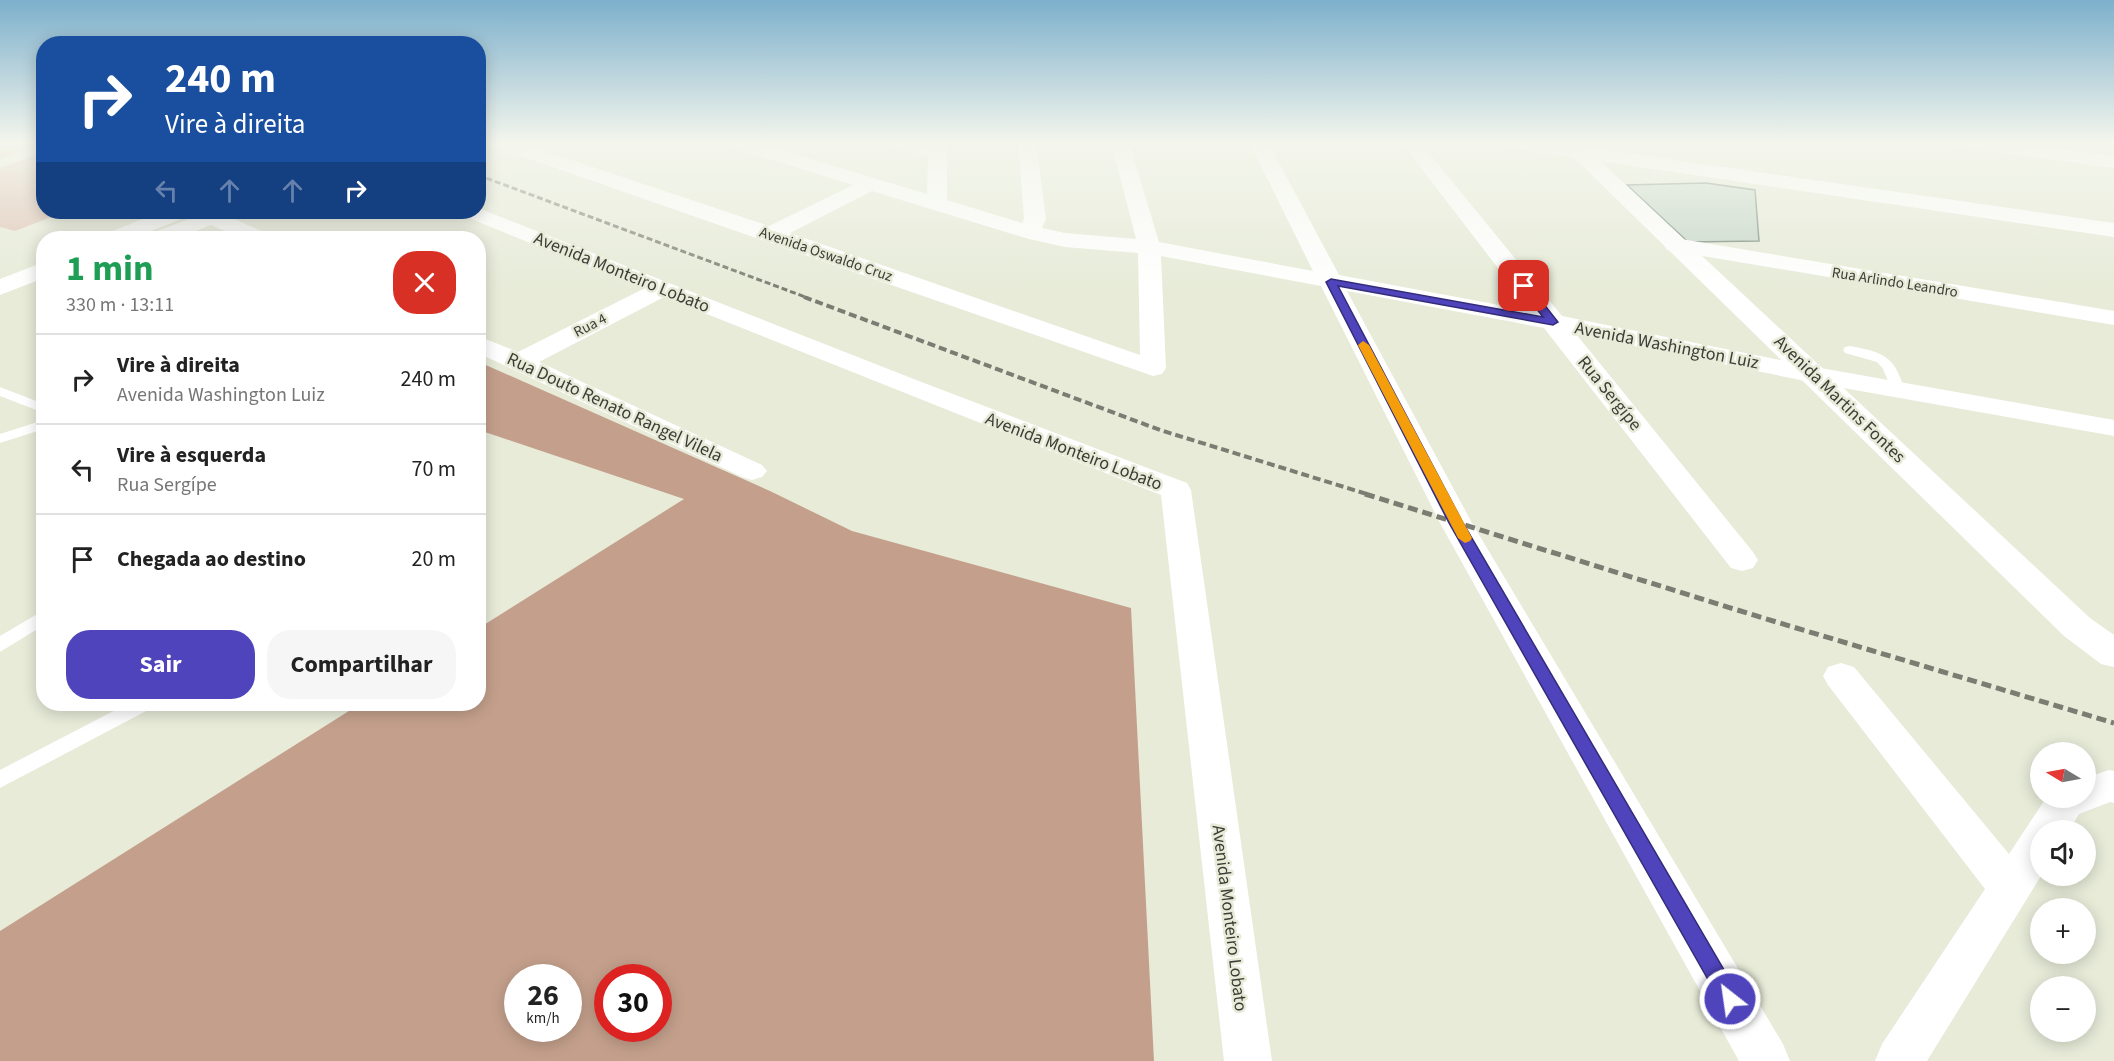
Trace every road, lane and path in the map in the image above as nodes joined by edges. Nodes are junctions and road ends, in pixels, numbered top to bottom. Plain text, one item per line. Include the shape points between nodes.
1 (645, 192) edge
2 (855, 192) edge
3 (900, 192) edge
4 (937, 192) edge
5 (1032, 192) edge
6 (1134, 192) edge
7 (1284, 192) edge
8 (1449, 192) edge
9 (1620, 192) edge
10 (1877, 192) edge
11 (937, 203) junction
12 (486, 218) edge
13 (161, 219) edge
14 (206, 219) edge
15 (226, 219) edge
16 (2114, 230) edge
17 (133, 231) edge
18 (177, 231) edge
19 (246, 231) edge
20 (1029, 232) junction
21 (771, 234) junction
22 (1676, 245) junction
23 (1149, 247) junction
24 (36, 273) edge
25 (1331, 282) junction
26 (0, 288) edge
27 (662, 289) junction
28 (2114, 318) edge
29 (1553, 322) junction
30 (486, 347) edge
31 (1850, 350) dead end
32 (518, 362) junction
33 (1815, 375) junction
34 (1897, 388) junction
35 (0, 392) edge
36 (36, 406) edge
37 (36, 427) edge
38 (2114, 428) edge
39 (0, 440) edge
40 (752, 471) dead end
41 (1743, 560) dead end
42 (2013, 566) junction
43 (36, 621) edge
44 (2114, 628) edge
45 (0, 645) edge
46 (2114, 654) edge
47 (1841, 676) dead end
48 (130, 711) edge
49 (0, 780) edge
50 (2114, 787) edge
51 (2096, 791) edge
52 (2030, 857) edge
53 (2010, 888) junction
54 (1248, 1061) edge
55 (1766, 1061) edge
56 (1899, 1061) edge

1 - 21 street, Avenida Oswaldo Cruz
2 - 21 street
3 - 11 street, Avenida Washington Luiz
4 - 11 street
5 - 20 street via 1035,219
6 - 23 street
7 - 25 street
8 - 29 street, Rua Sergípe
9 - 22 street, Avenida Martins Fontes
10 - 16 street
11 - 20 street, Avenida Washington Luiz
12 - 27 street, Avenida Monteiro Lobato
13 - 17 street
14 - 18 street
15 - 19 street
20 - 23 street, Avenida Washington Luiz via 1065,240
21 - 23 street, Avenida Oswaldo Cruz via 1153,368
22 - 28 street, Rua Arlindo Leandro
22 - 33 street, Avenida Martins Fontes
23 - 25 street, Avenida Washington Luiz
24 - 26 street
25 - 29 street, Avenida Washington Luiz
25 - 55 street via 1456,523
27 - 32 street, Rua 4
27 - 54 street, Avenida Monteiro Lobato via 1176,490
29 - 33 street, Avenida Washington Luiz
29 - 41 street, Rua Sergípe
30 - 32 street, Rua Douto Renato Rangel Vilela
31 - 34 lane via 1888,362
32 - 40 street, Rua Douto Renato Rangel Vilela
33 - 34 street, Avenida Washington Luiz
33 - 42 street, Avenida Martins Fontes
34 - 38 street, Avenida Washington Luiz
35 - 36 lane
37 - 39 lane
42 - 44 street
42 - 46 street, Avenida Martins Fontes via 2077,627
43 - 45 lane
47 - 53 street
48 - 49 lane
50 - 51 street
52 - 53 street
53 - 56 street

